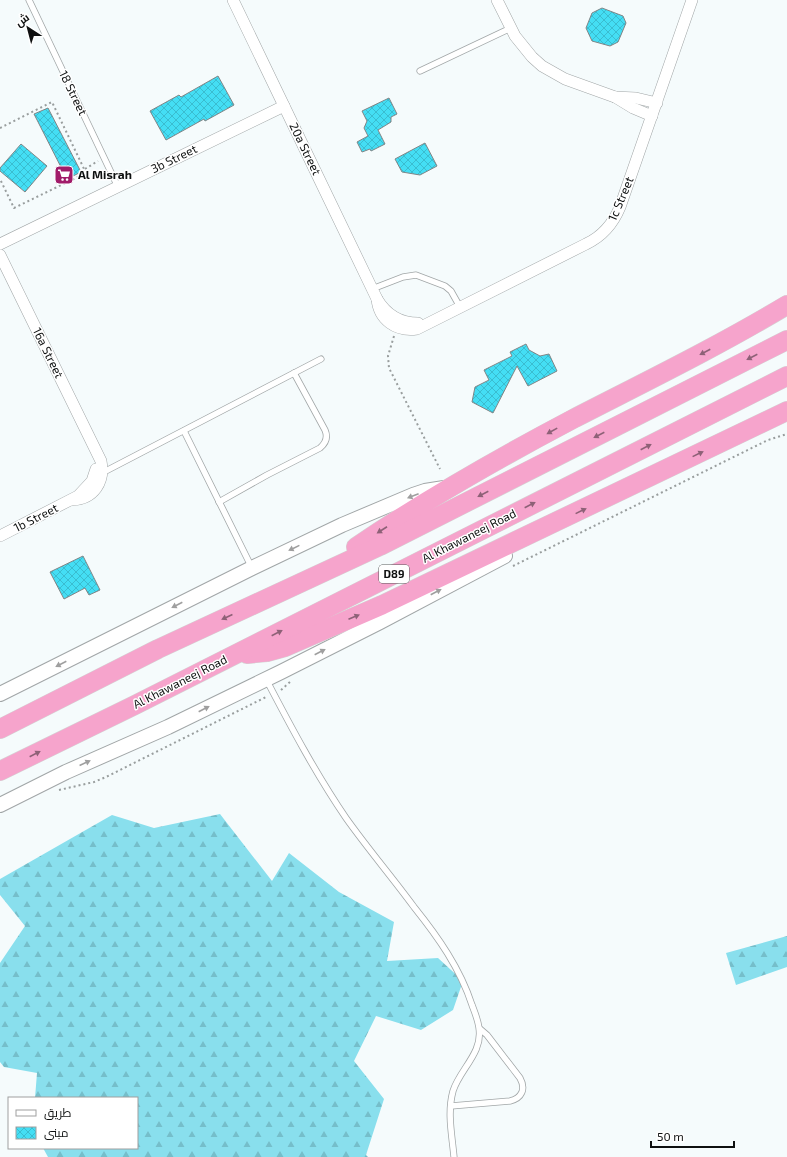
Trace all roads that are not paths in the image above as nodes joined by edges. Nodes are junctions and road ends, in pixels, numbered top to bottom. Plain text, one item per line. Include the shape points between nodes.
1 (29, 0) edge
2 (233, 0) edge
3 (497, 0) edge
4 (692, 0) edge
5 (511, 28) junction
6 (420, 71) dead end
7 (615, 97) junction
8 (657, 103) junction
9 (284, 106) junction
10 (652, 116) junction
11 (118, 187) junction
12 (0, 244) edge
13 (0, 255) edge
14 (374, 294) junction
15 (787, 305) edge
16 (460, 307) junction
17 (398, 323) joint
18 (787, 340) edge
19 (321, 358) dead end
20 (294, 372) junction
21 (787, 376) edge
22 (787, 411) edge
23 (184, 431) junction
24 (98, 479) junction
25 (451, 488) junction
26 (219, 502) junction
27 (545, 528) junction
28 (0, 536) edge
29 (252, 568) junction
30 (306, 581) junction
31 (238, 653) junction
32 (266, 680) junction
33 (0, 694) edge
34 (0, 729) edge
35 (0, 771) edge
36 (0, 805) edge
37 (480, 1029) junction
38 (450, 1106) junction
39 (454, 1157) edge

1 - 11 lane, 18 Street
2 - 9 street, 20a Street
3 - 5 street
4 - 8 street, 1c Street
5 - 6 lane
5 - 7 street via 532,57 553,73
7 - 8 street
7 - 10 street
8 - 10 street, 1c Street
9 - 11 street, 3b Street
9 - 14 street, 20a Street
10 - 16 street, 1c Street via 620,207 613,223 607,229 594,240
11 - 12 street, 3b Street
13 - 24 street, 16a Street via 101,462
14 - 16 lane via 404,277 416,275 445,286
14 - 17 street, 20a Street
15 -> 25 highway
16 - 17 street, 1c Street via 410,330
18 -> 30 highway, D89
19 - 20 lane
20 - 23 lane
20 - 26 lane via 325,430 325,443
31 -> 21 highway, Al Khawaneej Road / D89
27 -> 22 highway
23 - 24 lane
23 - 26 lane
24 - 28 street, 1b Street via 72,500
25 -> 29 street via 413,495
25 -> 30 highway via 380,531
26 - 29 lane
31 -> 27 highway via 257,653 285,647 382,605
32 -> 27 street via 517,550
29 -> 33 street
30 -> 34 highway, D89 via 158,649
35 -> 31 highway, Al Khawaneej Road / D89
36 -> 32 street
32 - 37 lane via 311,764 328,790 449,955 468,991
37 - 38 lane via 477,1049 459,1076
37 - 38 lane via 520,1078 523,1086 521,1094 510,1101
38 - 39 lane

